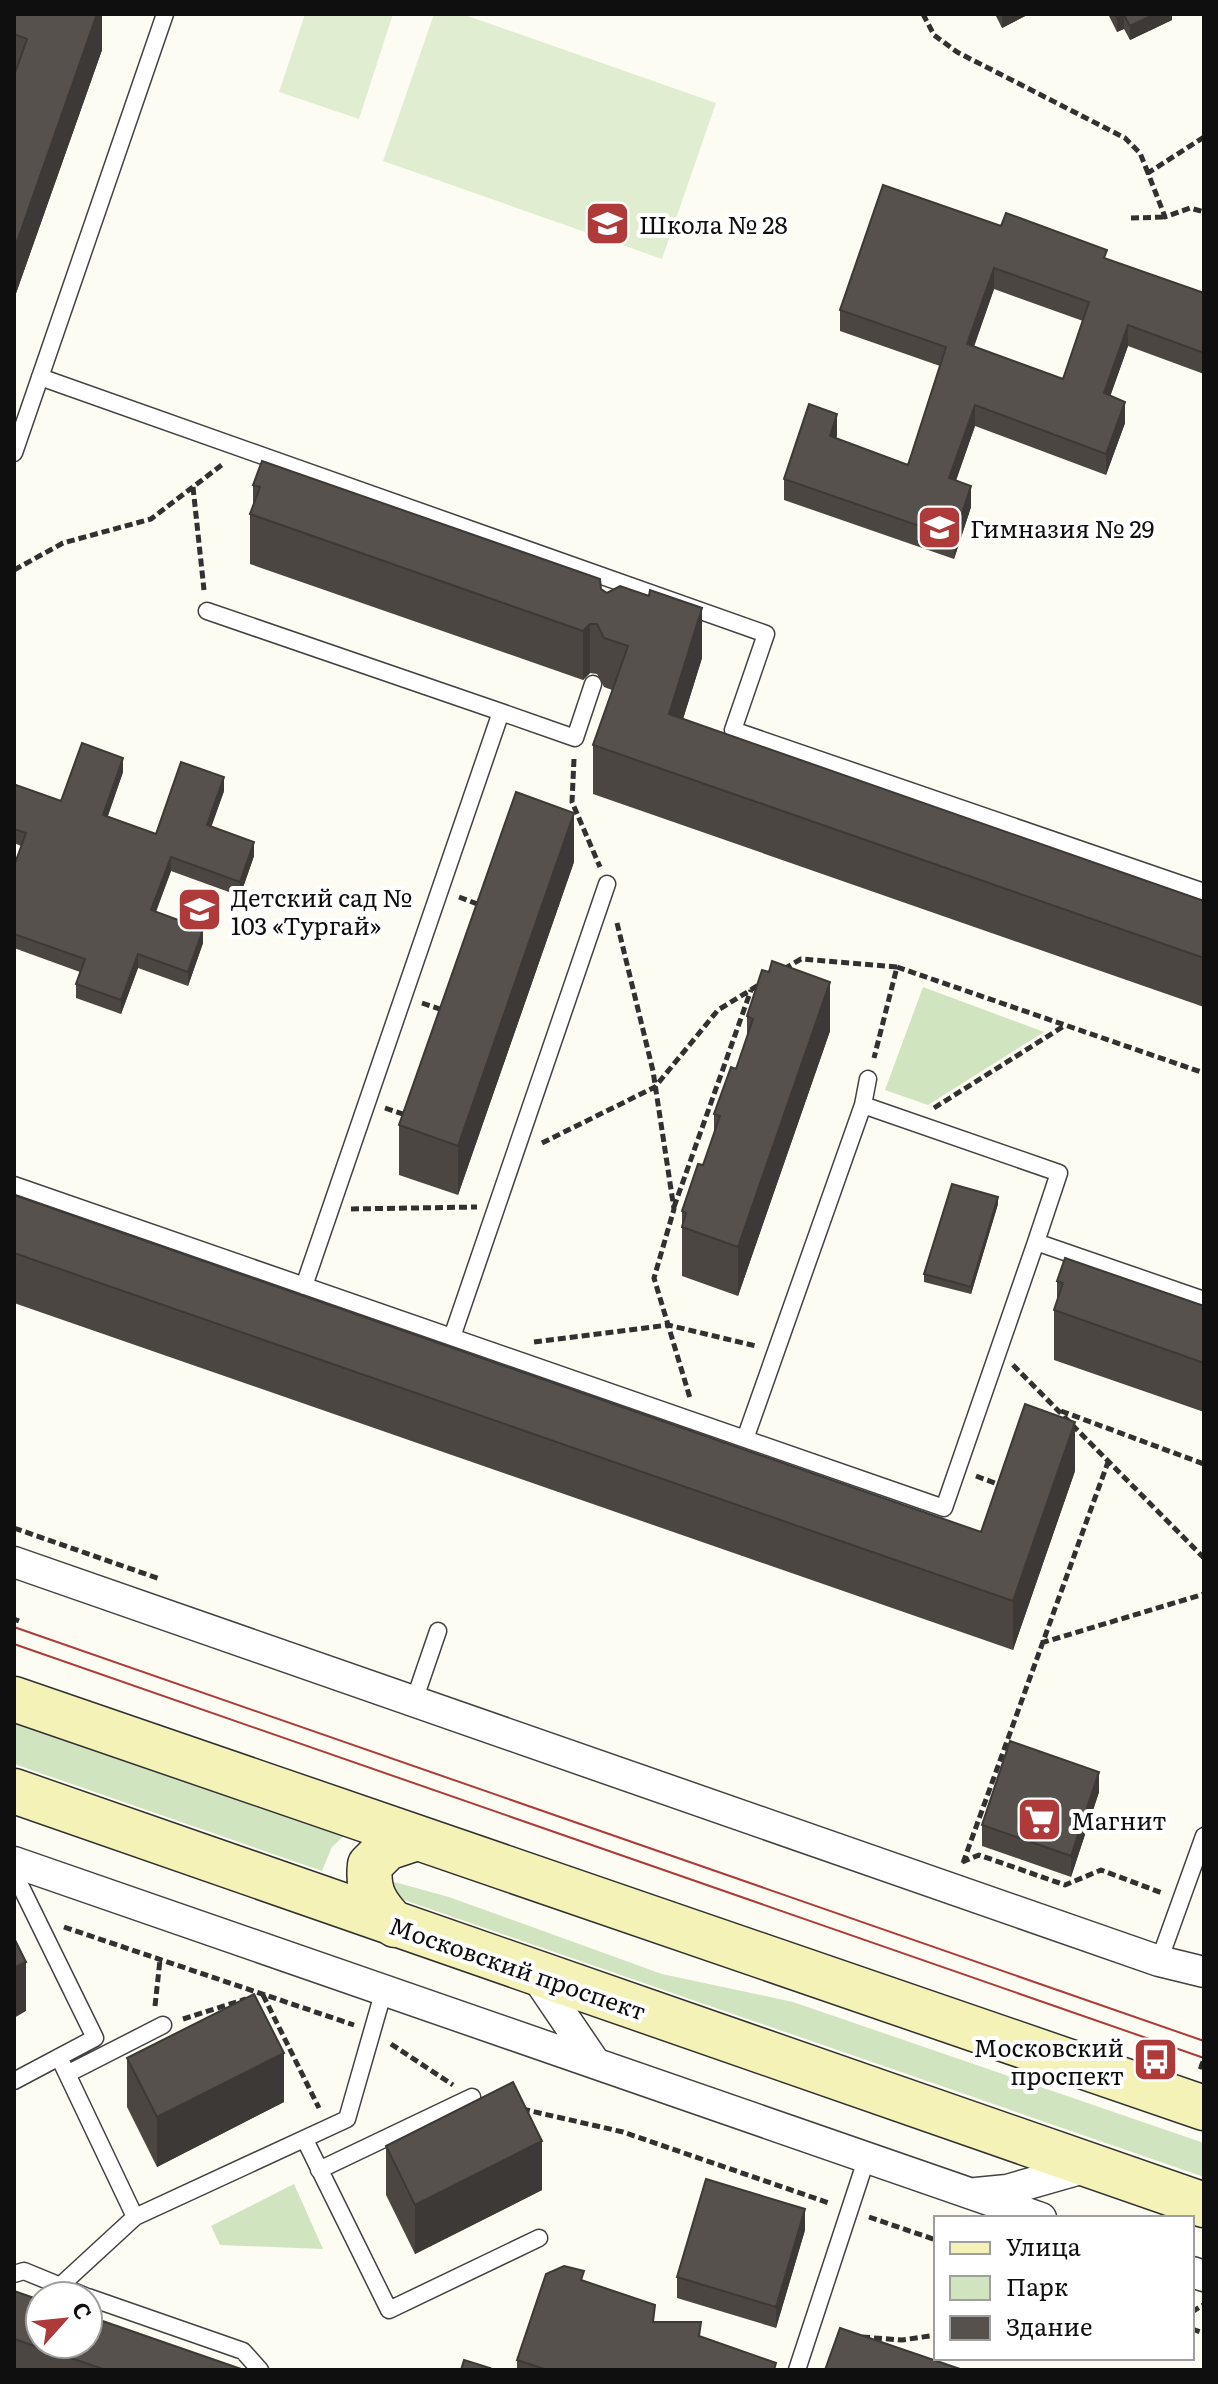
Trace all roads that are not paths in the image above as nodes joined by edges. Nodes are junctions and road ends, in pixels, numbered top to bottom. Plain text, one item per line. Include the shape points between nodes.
1 (165, 14) edge
2 (40, 377) junction
3 (14, 453) edge
4 (207, 611) road end
5 (593, 684) dead end
6 (501, 712) junction
7 (607, 884) road end
8 (1204, 892) edge
9 (868, 1079) road end
10 (863, 1105) junction
11 (14, 1185) edge
12 (1036, 1242) junction
13 (304, 1286) junction
14 (1204, 1300) edge
15 (452, 1337) junction
16 (745, 1439) junction
17 (14, 1562) edge
18 (438, 1631) dead end
19 (14, 1699) edge
20 (414, 1701) junction
21 (14, 1791) edge
22 (1204, 1836) edge
23 (417, 1838) junction
24 (16, 1874) edge
25 (395, 1925) junction
26 (1159, 1961) junction
27 (1204, 1972) edge
28 (534, 1973) junction
29 (384, 1990) junction
30 (163, 2025) road end
31 (59, 2057) junction
32 (595, 2063) junction
33 (67, 2074) junction
34 (14, 2081) edge
35 (472, 2097) dead end
36 (1204, 2108) edge
37 (305, 2140) junction
38 (867, 2157) junction
39 (1091, 2166) junction
40 (319, 2170) junction
41 (970, 2193) junction
42 (1204, 2205) edge
43 (1035, 2216) edge
44 (135, 2217) junction
45 (539, 2238) dead end
46 (14, 2274) edge
47 (44, 2280) edge
48 (67, 2280) edge
49 (104, 2302) edge
50 (260, 2370) edge
51 (797, 2370) edge

1 - 2 lane
2 - 3 lane
2 - 8 lane via 624,592 766,634 733,730
4 - 6 lane
5 - 6 lane via 575,738
6 - 13 lane
7 - 15 lane
9 - 10 lane
10 - 12 lane via 1059,1173
10 - 16 lane
11 - 13 lane
12 - 14 lane
12 - 16 lane via 944,1508
13 - 15 lane
15 - 16 lane
17 - 20 street
18 - 20 lane
19 - 23 main road
20 - 26 street
21 - 25 main road, Московский проспект
22 - 26 lane
23 - 25 main road via 387,1848 370,1865 368,1885 377,1908
23 - 36 main road
24 - 29 street
24 - 31 lane via 95,2038
25 - 28 main road, Московский проспект
26 - 27 street
28 - 32 street
28 - 39 main road, Московский проспект
29 - 32 street
29 - 37 lane via 347,2119
30 - 33 lane
31 - 33 lane
31 - 34 lane
32 - 38 street
33 - 44 lane
35 - 40 lane
37 - 40 lane
37 - 44 lane
38 - 41 street
38 - 51 lane
39 - 41 street via 1007,2190
39 - 42 main road, Московский проспект
40 - 45 lane via 389,2310
41 - 43 street
44 - 48 lane
46 - 47 lane via 24,2271
49 - 50 lane via 243,2351

